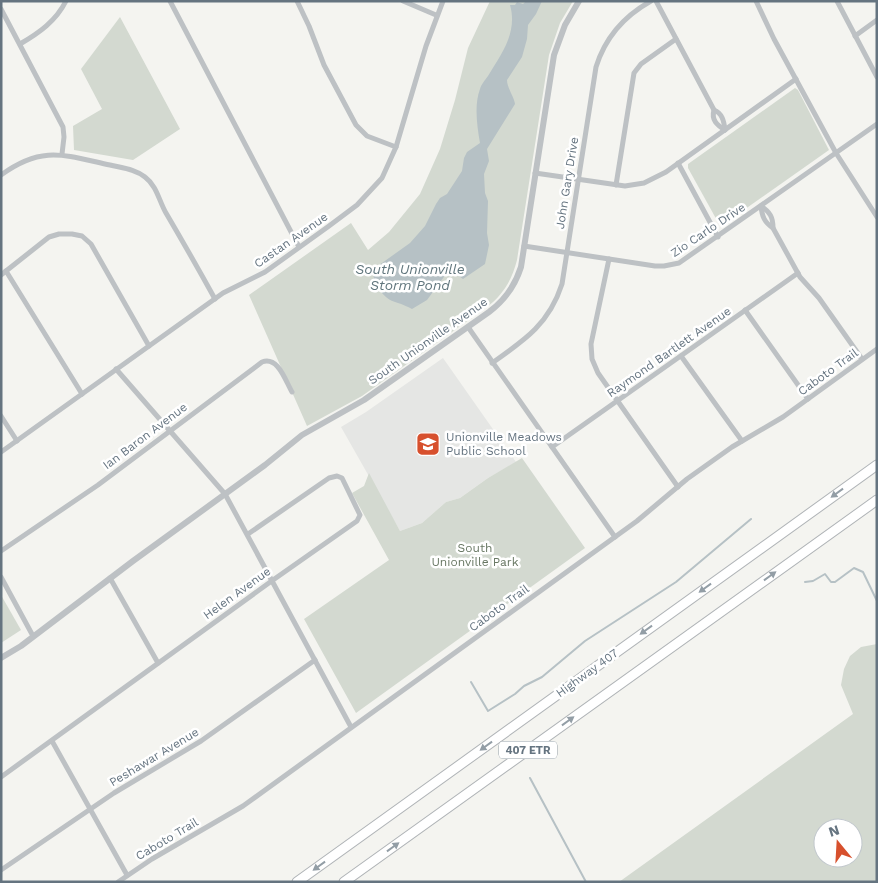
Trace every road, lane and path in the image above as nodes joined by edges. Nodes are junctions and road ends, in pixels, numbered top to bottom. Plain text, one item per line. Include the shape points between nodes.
1 (66, 1) edge
2 (170, 1) edge
3 (297, 1) edge
4 (403, 1) edge
5 (443, 1) edge
6 (579, 1) edge
7 (651, 1) edge
8 (656, 1) edge
9 (756, 1) edge
10 (837, 1) edge
11 (1, 10) edge
12 (436, 16) junction
13 (877, 20) edge
14 (855, 36) junction
15 (676, 40) junction
16 (20, 44) junction
17 (877, 77) edge
18 (796, 79) junction
19 (877, 124) edge
20 (725, 130) junction
21 (396, 147) junction
22 (62, 154) junction
23 (836, 154) junction
24 (678, 163) junction
25 (535, 173) junction
26 (1, 175) edge
27 (578, 180) junction
28 (616, 186) junction
29 (761, 206) junction
30 (877, 217) edge
31 (718, 237) junction
32 (299, 246) junction
33 (524, 246) junction
34 (567, 252) junction
35 (609, 259) junction
36 (4, 273) edge
37 (798, 273) junction
38 (216, 299) junction
39 (745, 310) junction
40 (468, 327) junction
41 (149, 346) junction
42 (877, 349) edge
43 (681, 356) junction
44 (862, 359) junction
45 (492, 363) junction
46 (116, 369) junction
47 (292, 392) dead end
48 (82, 394) junction
49 (808, 399) junction
50 (617, 400) junction
51 (1, 416) edge
52 (168, 431) junction
53 (17, 441) junction
54 (742, 441) junction
55 (552, 447) junction
56 (1, 452) edge
57 (877, 465) edge
58 (678, 486) junction
59 (225, 494) junction
60 (877, 500) edge
61 (248, 534) junction
62 (615, 537) junction
63 (1, 551) edge
64 (1, 578) edge
65 (110, 578) junction
66 (273, 580) junction
67 (34, 636) junction
68 (1, 658) edge
69 (315, 660) junction
70 (158, 663) junction
71 (352, 727) junction
72 (52, 741) junction
73 (1, 777) edge
74 (90, 809) junction
75 (1, 870) edge
76 (127, 876) junction
77 (118, 882) edge
78 (297, 882) edge
79 (344, 882) edge

1 - 16 street via 51,22
2 - 32 street
3 - 21 street via 314,44 356,125 367,136
4 - 12 street
5 - 12 street, Castan Avenue
6 - 25 street, South Unionville Avenue via 565,25 554,55
7 - 27 street, John Gary Drive via 618,26 604,46 593,80
8 - 15 street
9 - 18 street
10 - 14 street
11 - 16 street
12 - 21 street, Castan Avenue
13 - 14 street
14 - 17 street
15 - 20 street via 714,110 724,120
15 - 28 street via 641,64 634,73
16 - 22 street via 63,127
18 - 20 street
18 - 23 street
19 - 23 street, Zio Carlo Drive
20 - 24 street
21 - 32 street, Castan Avenue via 382,178 370,192
22 - 26 street via 32,158
22 - 38 street via 126,168 145,177 155,188
23 - 29 street, Zio Carlo Drive
23 - 30 street
24 - 28 street via 644,183
24 - 31 street
25 - 27 street
25 - 33 street, South Unionville Avenue
27 - 28 street
27 - 34 street, John Gary Drive
29 - 31 street, Zio Carlo Drive
29 - 37 street via 769,212 773,228
31 - 35 street, Zio Carlo Drive via 686,259 671,265 655,266
32 - 38 street, Castan Avenue via 265,272
33 - 34 street, Zio Carlo Drive
33 - 40 street, South Unionville Avenue via 519,273 510,290 498,305
34 - 35 street, Zio Carlo Drive
34 - 45 street, John Gary Drive via 561,288 542,323
35 - 50 street via 591,352 594,365
36 - 41 street via 49,237 59,234 82,236 90,244
36 - 48 street
37 - 39 street, Raymond Bartlett Avenue
37 - 44 street
38 - 41 street, Castan Avenue
39 - 43 street, Raymond Bartlett Avenue
39 - 49 street
40 - 45 street
40 - 59 street, South Unionville Avenue via 364,400 310,430
41 - 46 street, Castan Avenue
42 - 44 street, Caboto Trail
43 - 50 street, Raymond Bartlett Avenue
43 - 54 street
44 - 49 street, Caboto Trail
45 - 55 street
46 - 48 street, Castan Avenue
46 - 52 street
47 - 52 street, Ian Baron Avenue via 277,365 267,360
48 - 53 street, Castan Avenue
49 - 54 street, Caboto Trail
50 - 55 street, Raymond Bartlett Avenue
50 - 58 street
51 - 53 street
52 - 59 street
52 - 63 street, Ian Baron Avenue via 98,485
53 - 56 street, Castan Avenue
54 - 58 street, Caboto Trail
55 - 62 street
57 -> 78 highway, Highway 407 / 407 ETR
58 - 62 street, Caboto Trail
59 - 61 street
59 - 65 street, South Unionville Avenue
79 -> 60 highway, 407 ETR
61 - 66 street
61 - 66 street, Helen Avenue via 329,478 342,478 359,511 357,521
62 - 71 street, Caboto Trail
64 - 67 street
65 - 67 street, South Unionville Avenue
65 - 70 street
66 - 69 street
66 - 70 street, Helen Avenue
67 - 68 street, South Unionville Avenue
69 - 71 street
69 - 74 street, Peshawar Avenue via 201,742
70 - 72 street, Helen Avenue
71 - 76 street, Caboto Trail via 242,806
72 - 73 street, Helen Avenue
72 - 74 street
74 - 75 street, Peshawar Avenue
74 - 76 street
76 - 77 street, Caboto Trail

